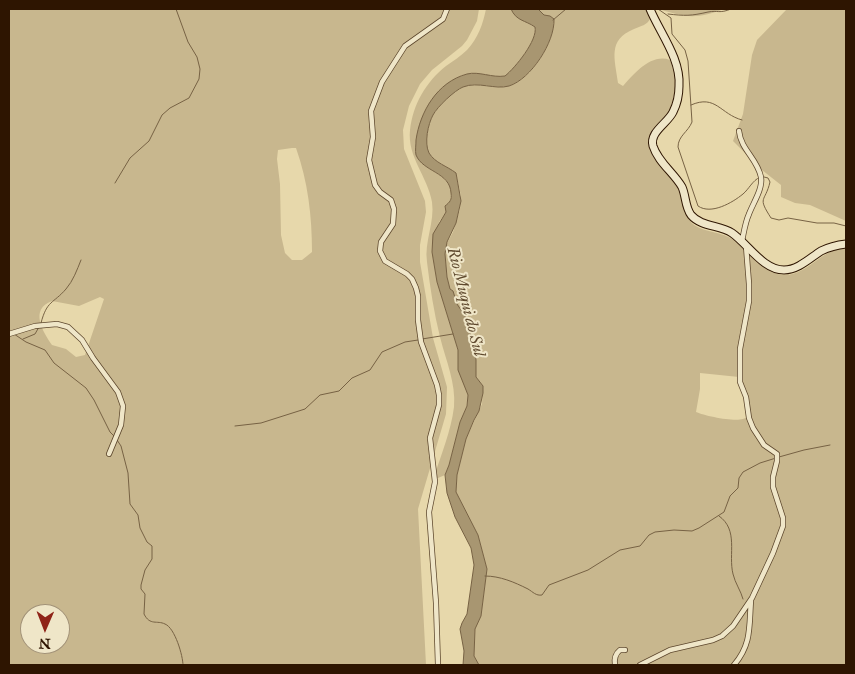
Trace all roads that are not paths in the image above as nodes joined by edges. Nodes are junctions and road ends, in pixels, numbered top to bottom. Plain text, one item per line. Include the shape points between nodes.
1 (447, 9) edge
2 (650, 9) edge
3 (739, 130) dead end
4 (744, 243) junction
5 (846, 244) edge
6 (9, 334) edge
7 (109, 454) dead end
8 (752, 598) junction
9 (625, 650) dead end
10 (438, 665) edge
11 (615, 665) edge
12 (640, 665) edge
13 (734, 665) edge

1 - 10 street via 443,19 405,46 382,82 371,111 373,138 369,160 375,185 391,200 394,208 393,224 383,238 380,252 385,261 407,274 416,288 421,342 439,395 430,438 435,482 429,512
2 - 4 main road via 675,60 680,81 677,103 654,135 654,148 683,189 691,215 699,222 726,230
3 - 4 street via 742,145 757,166 761,178 748,216
4 - 5 main road via 771,266 785,270 832,246
4 - 8 street via 749,295 740,349 740,382 753,428 764,445 777,454 773,487 783,521 773,553
6 - 7 street via 34,326 57,324 68,327 82,340 118,392 123,406 121,425
8 - 12 street via 722,636 670,650
8 - 13 street via 745,650
9 - 11 street via 617,652

